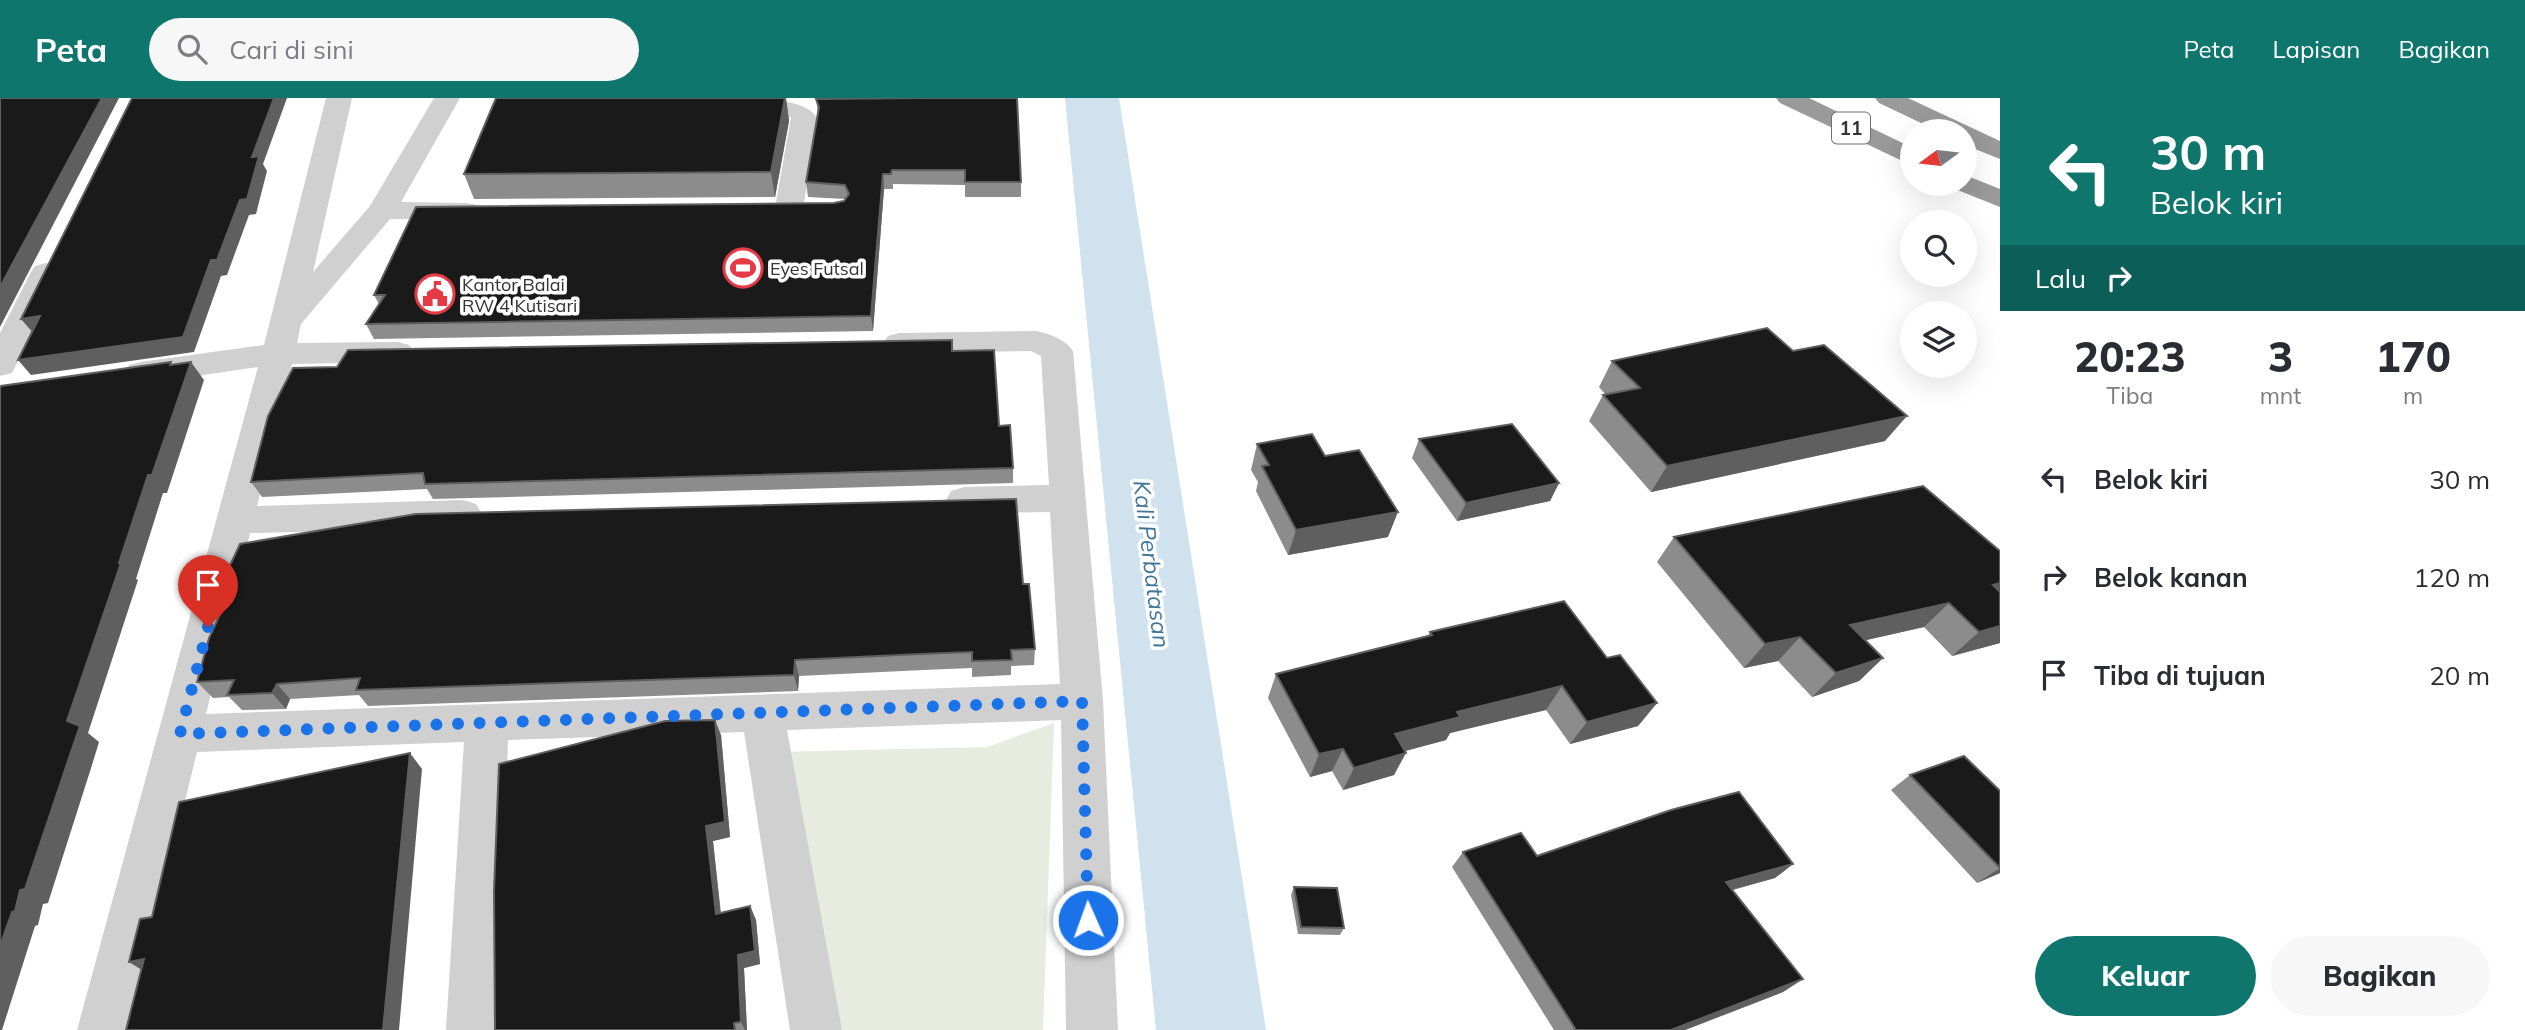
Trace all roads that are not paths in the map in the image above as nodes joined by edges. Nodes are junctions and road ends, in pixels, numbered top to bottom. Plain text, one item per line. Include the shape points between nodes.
1 (339, 98) edge
2 (447, 98) edge
3 (1790, 98) edge
4 (1888, 98) edge
5 (704, 106) edge
6 (1933, 119) edge
7 (1978, 141) edge
8 (2000, 151) edge
9 (1900, 152) edge
10 (1978, 189) edge
11 (2000, 199) edge
12 (788, 208) edge
13 (382, 210) junction
14 (488, 211) edge
15 (61, 244) edge
16 (283, 337) junction
17 (871, 344) edge
18 (430, 351) edge
19 (106, 378) edge
20 (4, 383) edge
21 (1068, 498) junction
22 (929, 501) edge
23 (499, 513) edge
24 (235, 520) junction
25 (1082, 701) junction
26 (762, 713) junction
27 (487, 723) junction
28 (180, 734) junction
29 (103, 1030) edge
30 (472, 1030) edge
31 (816, 1030) edge
32 (1092, 1030) edge

1 - 16 street
2 - 13 street
3 - 9 highway, 11
4 - 6 highway, 11
5 - 12 street via 788,107 803,112
7 - 8 highway
10 - 11 highway
13 - 14 street
13 - 16 street
15 - 20 street
16 - 18 street
16 - 19 street
16 - 24 street
17 - 21 street via 1036,341 1052,347 1059,356
21 - 22 street
21 - 25 street
23 - 24 street
24 - 28 street
25 - 26 street
25 - 32 street
26 - 27 street
26 - 31 street
27 - 28 street
27 - 30 street
28 - 29 street

